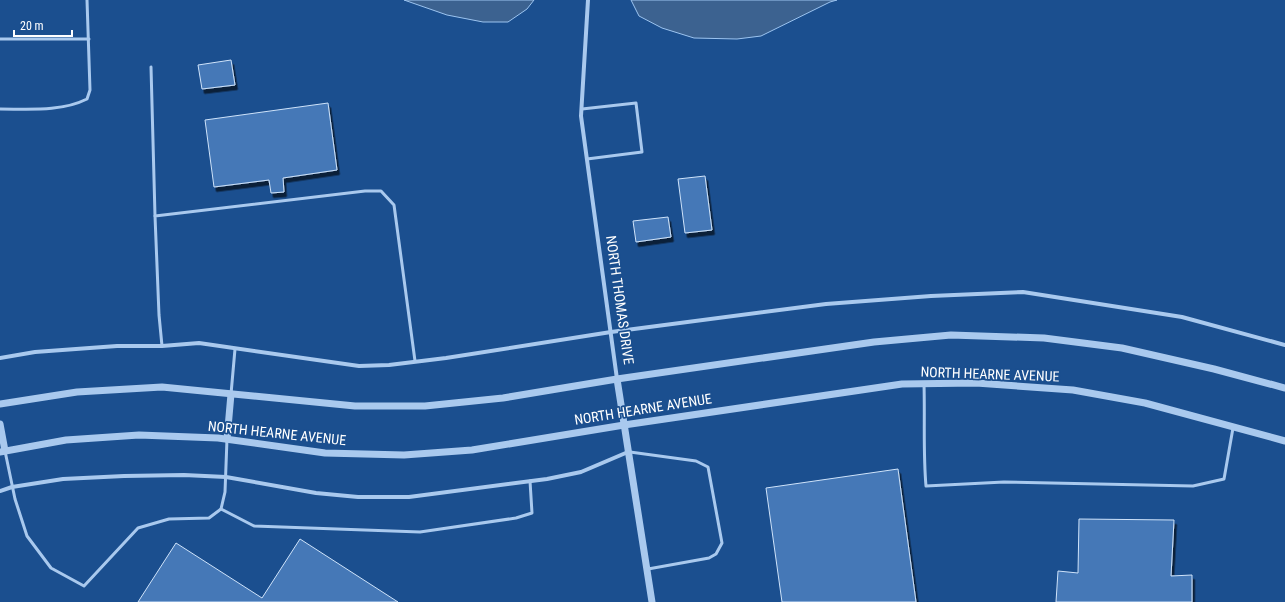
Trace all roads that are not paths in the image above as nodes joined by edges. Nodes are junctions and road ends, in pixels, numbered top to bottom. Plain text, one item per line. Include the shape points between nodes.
1 (87, 0) edge
2 (588, 0) edge
3 (0, 39) edge
4 (89, 39) junction
5 (151, 67) dead end
6 (0, 109) edge
7 (582, 109) junction
8 (587, 159) junction
9 (156, 216) junction
10 (611, 332) junction
11 (1285, 345) edge
12 (162, 346) junction
13 (235, 349) junction
14 (0, 358) edge
15 (415, 361) junction
16 (617, 379) junction
17 (924, 384) junction
18 (1285, 388) edge
19 (231, 394) junction
20 (0, 404) edge
21 (0, 424) edge
22 (624, 425) junction
23 (1233, 427) junction
24 (227, 439) junction
25 (1285, 441) edge
26 (2, 452) edge
27 (628, 452) junction
28 (226, 477) junction
29 (530, 481) junction
30 (12, 487) junction
31 (0, 491) edge
32 (221, 509) junction
33 (647, 569) junction
34 (652, 602) edge

1 - 4 lane
2 - 7 street, NORTH THOMAS DRIVE
3 - 4 lane
4 - 6 lane via 88,99 66,106
5 - 9 lane
7 - 8 street, NORTH THOMAS DRIVE
7 - 8 lane via 636,103 642,152
8 - 10 street, NORTH THOMAS DRIVE
9 - 12 lane
9 - 15 lane via 365,190 380,191 394,205
10 - 11 street via 826,304 1023,292 1182,317
10 - 15 street
10 - 16 street, NORTH THOMAS DRIVE
12 - 13 street via 199,343
12 - 14 street via 117,346 35,352
13 - 15 street via 359,366
13 - 19 lane
16 - 18 street via 874,342 951,335 1044,338 1122,348
16 - 19 street via 503,398 425,406 355,406
16 - 22 street, NORTH THOMAS DRIVE
17 - 22 street, NORTH HEARNE AVENUE via 902,384
17 - 23 street, NORTH HEARNE AVENUE via 976,383 1072,390 1145,403
17 - 23 lane via 926,486 1004,482 1193,486 1224,478
19 - 20 street via 162,387 77,392
19 - 24 street
21 - 26 street
22 - 24 street, NORTH HEARNE AVENUE via 472,450 404,455 325,453
22 - 27 street, NORTH THOMAS DRIVE
23 - 25 street, NORTH HEARNE AVENUE
24 - 26 street, NORTH HEARNE AVENUE via 139,436 66,440
24 - 28 lane
26 - 30 lane
27 - 29 street via 581,472
27 - 33 street, NORTH THOMAS DRIVE
27 - 33 lane via 696,461 708,467 722,543 716,554 709,558
28 - 29 street via 316,493 409,497
28 - 30 street via 124,476 63,479
28 - 32 lane
29 - 32 lane via 532,513 516,518 420,532 254,526
30 - 31 street
30 - 32 lane via 27,536 51,568 84,586 138,528 169,519 209,518
33 - 34 street, NORTH THOMAS DRIVE

